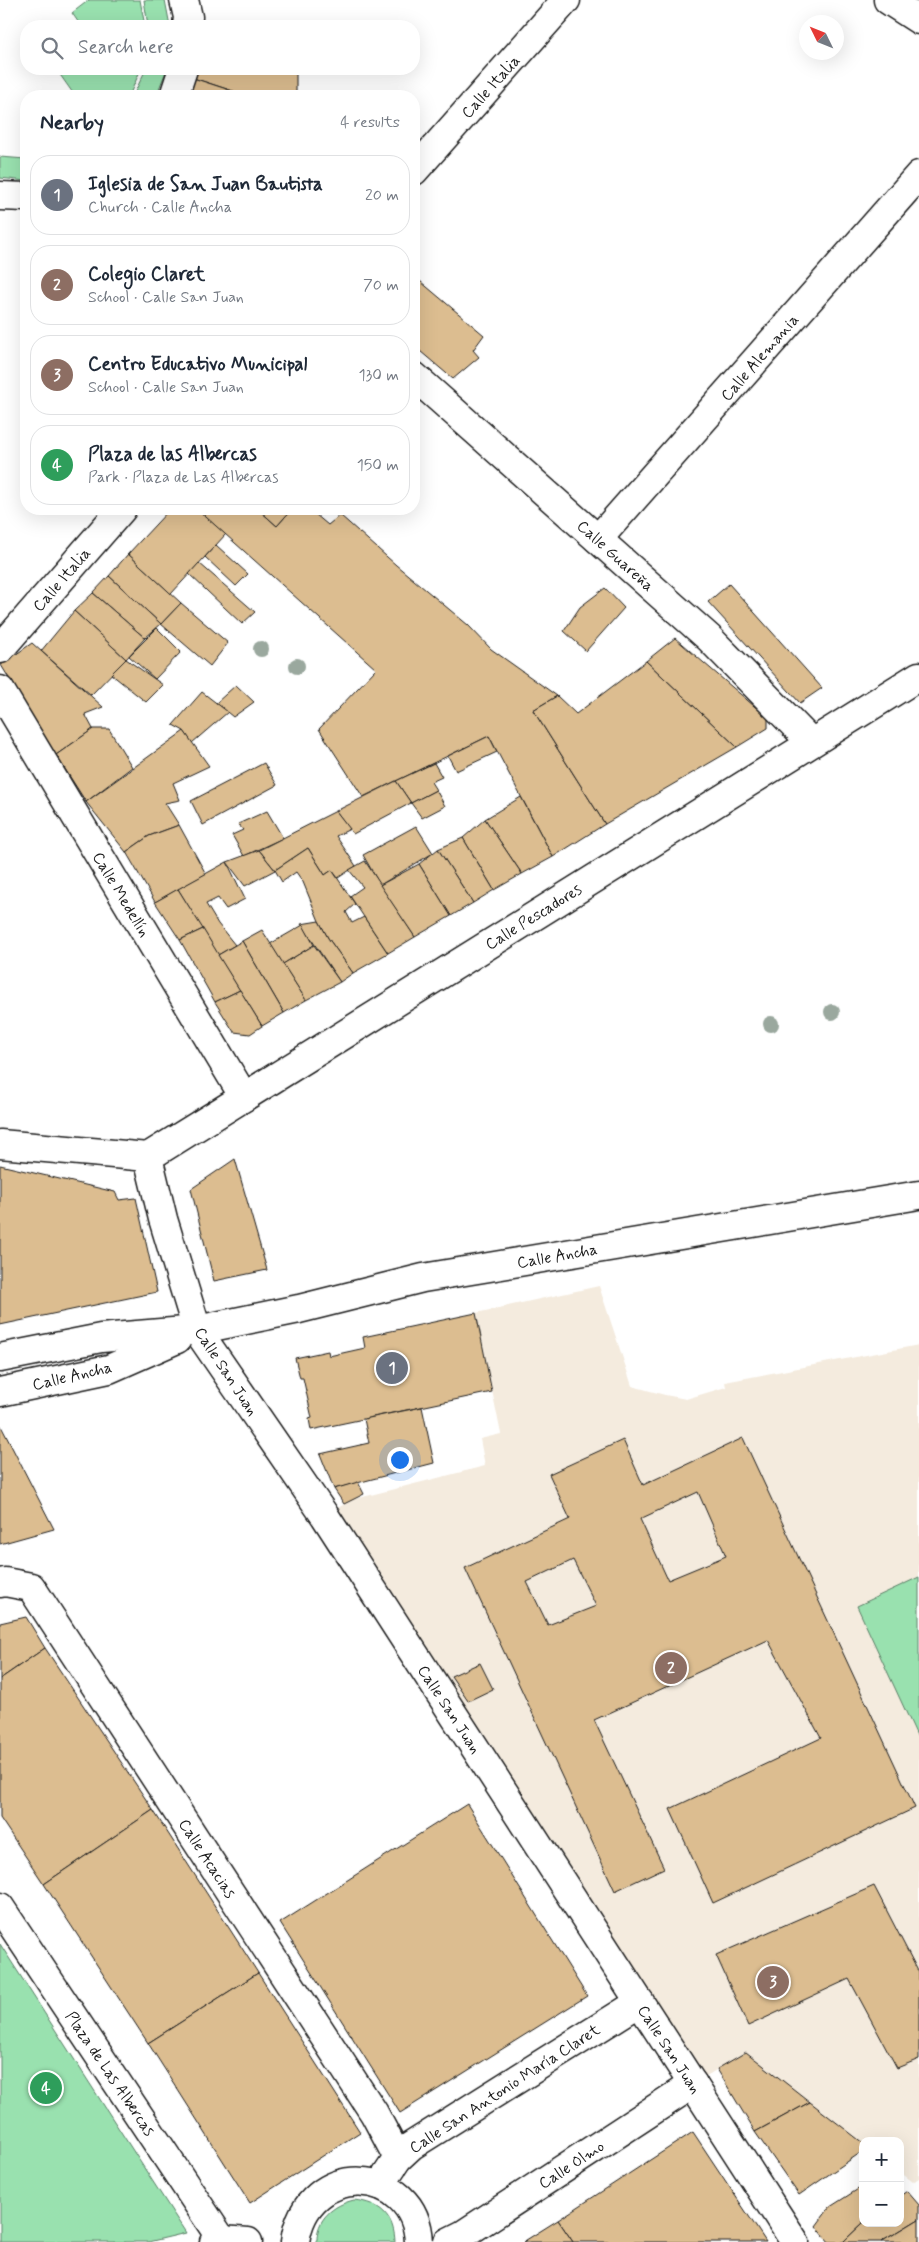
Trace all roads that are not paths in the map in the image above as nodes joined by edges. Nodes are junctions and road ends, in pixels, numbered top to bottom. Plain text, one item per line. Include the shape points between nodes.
1 (184, 0) edge
2 (566, 0) edge
3 (888, 0) edge
4 (188, 20) edge
5 (919, 20) edge
6 (181, 75) edge
7 (176, 90) edge
8 (420, 164) edge
9 (919, 176) edge
10 (0, 196) edge
11 (20, 198) edge
12 (420, 381) edge
13 (117, 515) edge
14 (598, 539) junction
15 (0, 649) edge
16 (919, 676) edge
17 (0, 690) edge
18 (811, 742) junction
19 (244, 1097) junction
20 (0, 1144) edge
21 (148, 1157) junction
22 (919, 1195) edge
23 (197, 1330) junction
24 (0, 1358) edge
25 (0, 1392) edge
26 (0, 1583) edge
27 (0, 1907) edge
28 (640, 2002) junction
29 (693, 2084) junction
30 (398, 2158) junction
31 (380, 2185) junction
32 (228, 2241) edge
33 (295, 2242) edge
34 (419, 2242) edge
35 (448, 2242) edge
36 (795, 2242) edge

1 - 4 street
2 - 8 street, Calle Italia
3 - 5 street
6 - 7 street
9 - 14 street, Calle Alemania
10 - 11 street
12 - 14 street, Calle Guareña
13 - 15 street, Calle Italia
14 - 18 street, Calle Guareña via 708,638
16 - 18 street, Calle Pescadores
17 - 19 street, Calle Medellín
18 - 19 street, Calle Pescadores
19 - 21 street, Calle Pescadores
20 - 21 street
21 - 23 street, Calle San Juan
22 - 23 street, Calle Ancha via 423,1278
23 - 24 street, Calle Ancha via 101,1338
23 - 25 street, Calle Ancha via 109,1369
23 - 28 street, Calle San Juan via 326,1516
26 - 30 street, Calle Acacias via 30,1586 374,2113
27 - 32 street, Plaza de Las Albercas
28 - 29 street, Calle San Juan
28 - 30 street, Calle San Antonio María Claret via 411,2146
29 - 35 street, Calle Olmo
29 - 36 street, Calle San Juan
30 - 31 street, Calle San Antonio María Claret
31 - 33 street via 360,2181 340,2184 321,2193 306,2207 297,2226
31 - 34 street via 398,2196 411,2212 419,2230

